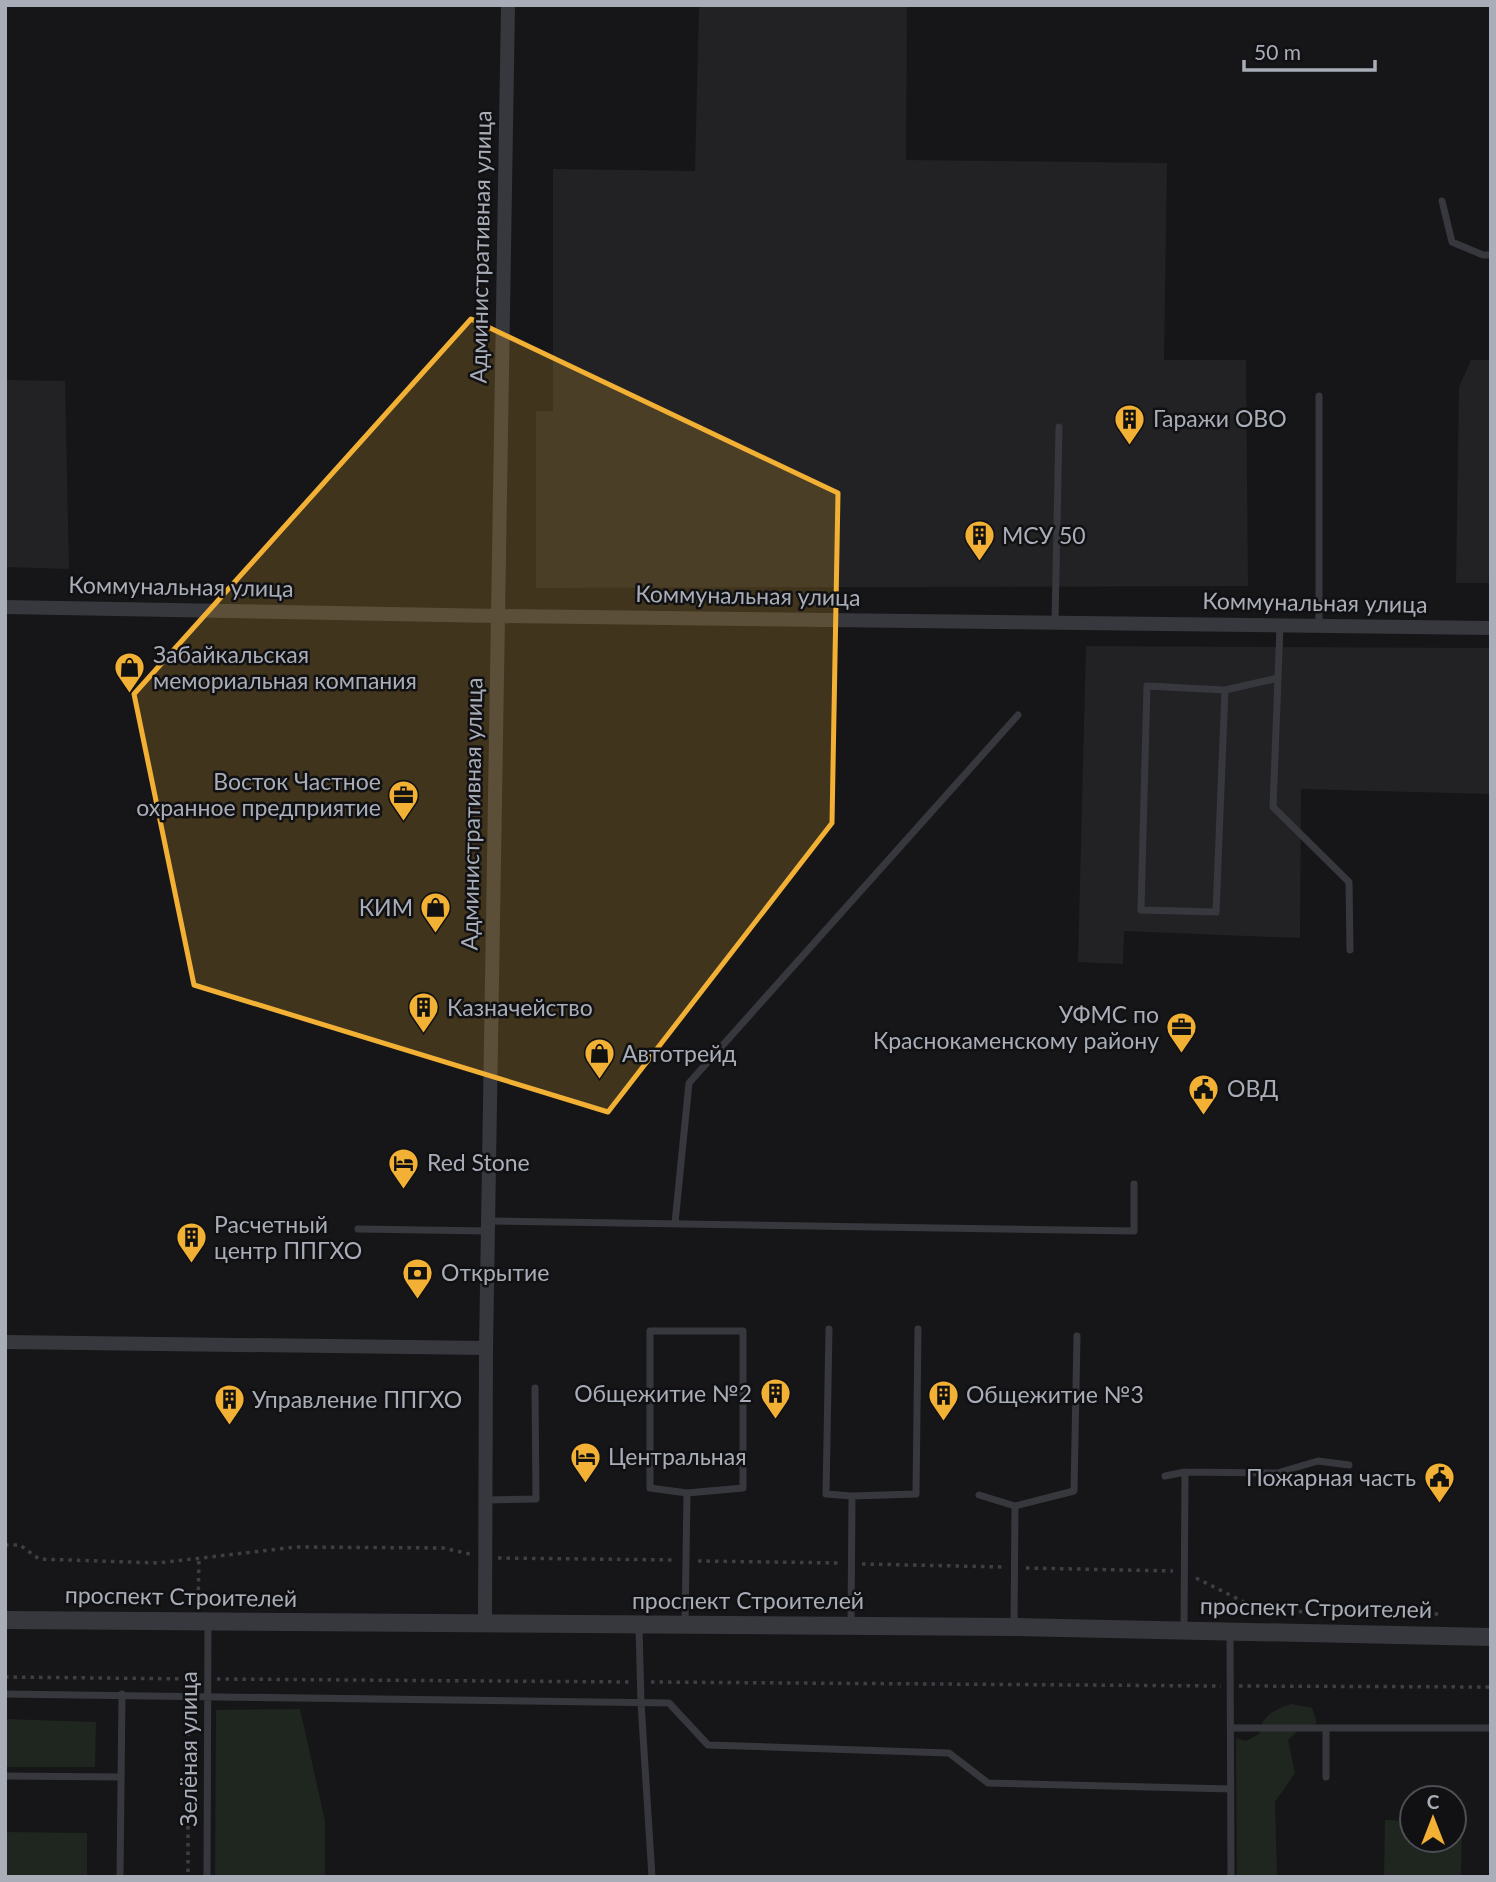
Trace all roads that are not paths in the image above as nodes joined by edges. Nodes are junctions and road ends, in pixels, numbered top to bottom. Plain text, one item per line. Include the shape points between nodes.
1 (508, 5) edge
2 (1442, 201) dead end
3 (1491, 255) edge
4 (1319, 396) dead end
5 (1059, 427) dead end
6 (5, 607) edge
7 (498, 616) junction
8 (1055, 623) junction
9 (1280, 625) junction
10 (1319, 626) junction
11 (1491, 628) edge
12 (1278, 678) junction
13 (1225, 690) junction
14 (1017, 715) dead end
15 (1350, 950) dead end
16 (1134, 1184) dead end
17 (675, 1223) junction
18 (489, 1226) junction
19 (358, 1229) dead end
20 (829, 1329) dead end
21 (918, 1329) dead end
22 (1077, 1335) dead end
23 (5, 1342) edge
24 (486, 1348) junction
25 (535, 1388) dead end
26 (1349, 1465) dead end
27 (1185, 1472) junction
28 (1165, 1476) dead end
29 (687, 1493) junction
30 (979, 1495) dead end
31 (852, 1496) junction
32 (486, 1500) junction
33 (1015, 1506) junction
34 (5, 1620) edge
35 (208, 1622) junction
36 (485, 1623) junction
37 (685, 1625) junction
38 (639, 1626) junction
39 (851, 1626) junction
40 (1014, 1627) junction
41 (1184, 1629) junction
42 (1230, 1630) junction
43 (1491, 1637) edge
44 (5, 1694) edge
45 (122, 1694) junction
46 (208, 1696) junction
47 (641, 1703) junction
48 (1231, 1728) junction
49 (1326, 1728) junction
50 (1491, 1728) edge
51 (5, 1776) edge
52 (121, 1777) junction
53 (1326, 1777) dead end
54 (1231, 1789) junction
55 (120, 1877) edge
56 (207, 1877) edge
57 (652, 1877) edge
58 (1231, 1877) edge

1 - 7 street, Административная улица
2 - 3 lane via 1452,242
4 - 10 lane
5 - 8 lane
6 - 7 street, Коммунальная улица
7 - 8 street, Коммунальная улица
7 - 18 street, Административная улица
8 - 9 street, Коммунальная улица
9 - 10 street, Коммунальная улица
9 - 12 lane
10 - 11 street, Коммунальная улица
12 - 13 lane
12 - 15 lane via 1273,807 1349,882
13 - 13 lane via 1216,912 1141,910 1147,687
14 - 17 lane via 689,1083
16 - 17 lane via 1134,1231
17 - 18 lane
18 - 19 lane
18 - 24 street, Административная улица
20 - 31 lane via 826,1494
21 - 31 lane via 916,1494
22 - 33 lane via 1074,1490
23 - 24 street
24 - 32 street, Административная улица
25 - 32 lane via 536,1499
26 - 27 lane via 1318,1461 1277,1473
27 - 28 lane
27 - 41 lane
29 - 29 lane via 743,1488 743,1331 650,1331 650,1488
29 - 37 lane
30 - 33 lane
31 - 39 lane
32 - 36 street, Административная улица
33 - 40 lane
34 - 35 street, проспект Строителей
35 - 36 street, проспект Строителей
35 - 46 lane, Зелёная улица
36 - 38 street, проспект Строителей
37 - 38 street, проспект Строителей
37 - 39 street, проспект Строителей
38 - 47 lane
39 - 40 street, проспект Строителей
40 - 41 street, проспект Строителей
41 - 42 street, проспект Строителей
42 - 43 street, проспект Строителей
42 - 48 lane
44 - 45 lane
45 - 46 lane
45 - 52 lane
46 - 47 lane
46 - 56 lane, Зелёная улица
47 - 54 lane via 669,1703 708,1745 949,1753 988,1783
47 - 57 lane
48 - 49 lane
48 - 54 lane
49 - 50 lane
49 - 53 lane
51 - 52 lane
52 - 55 lane
54 - 58 lane

